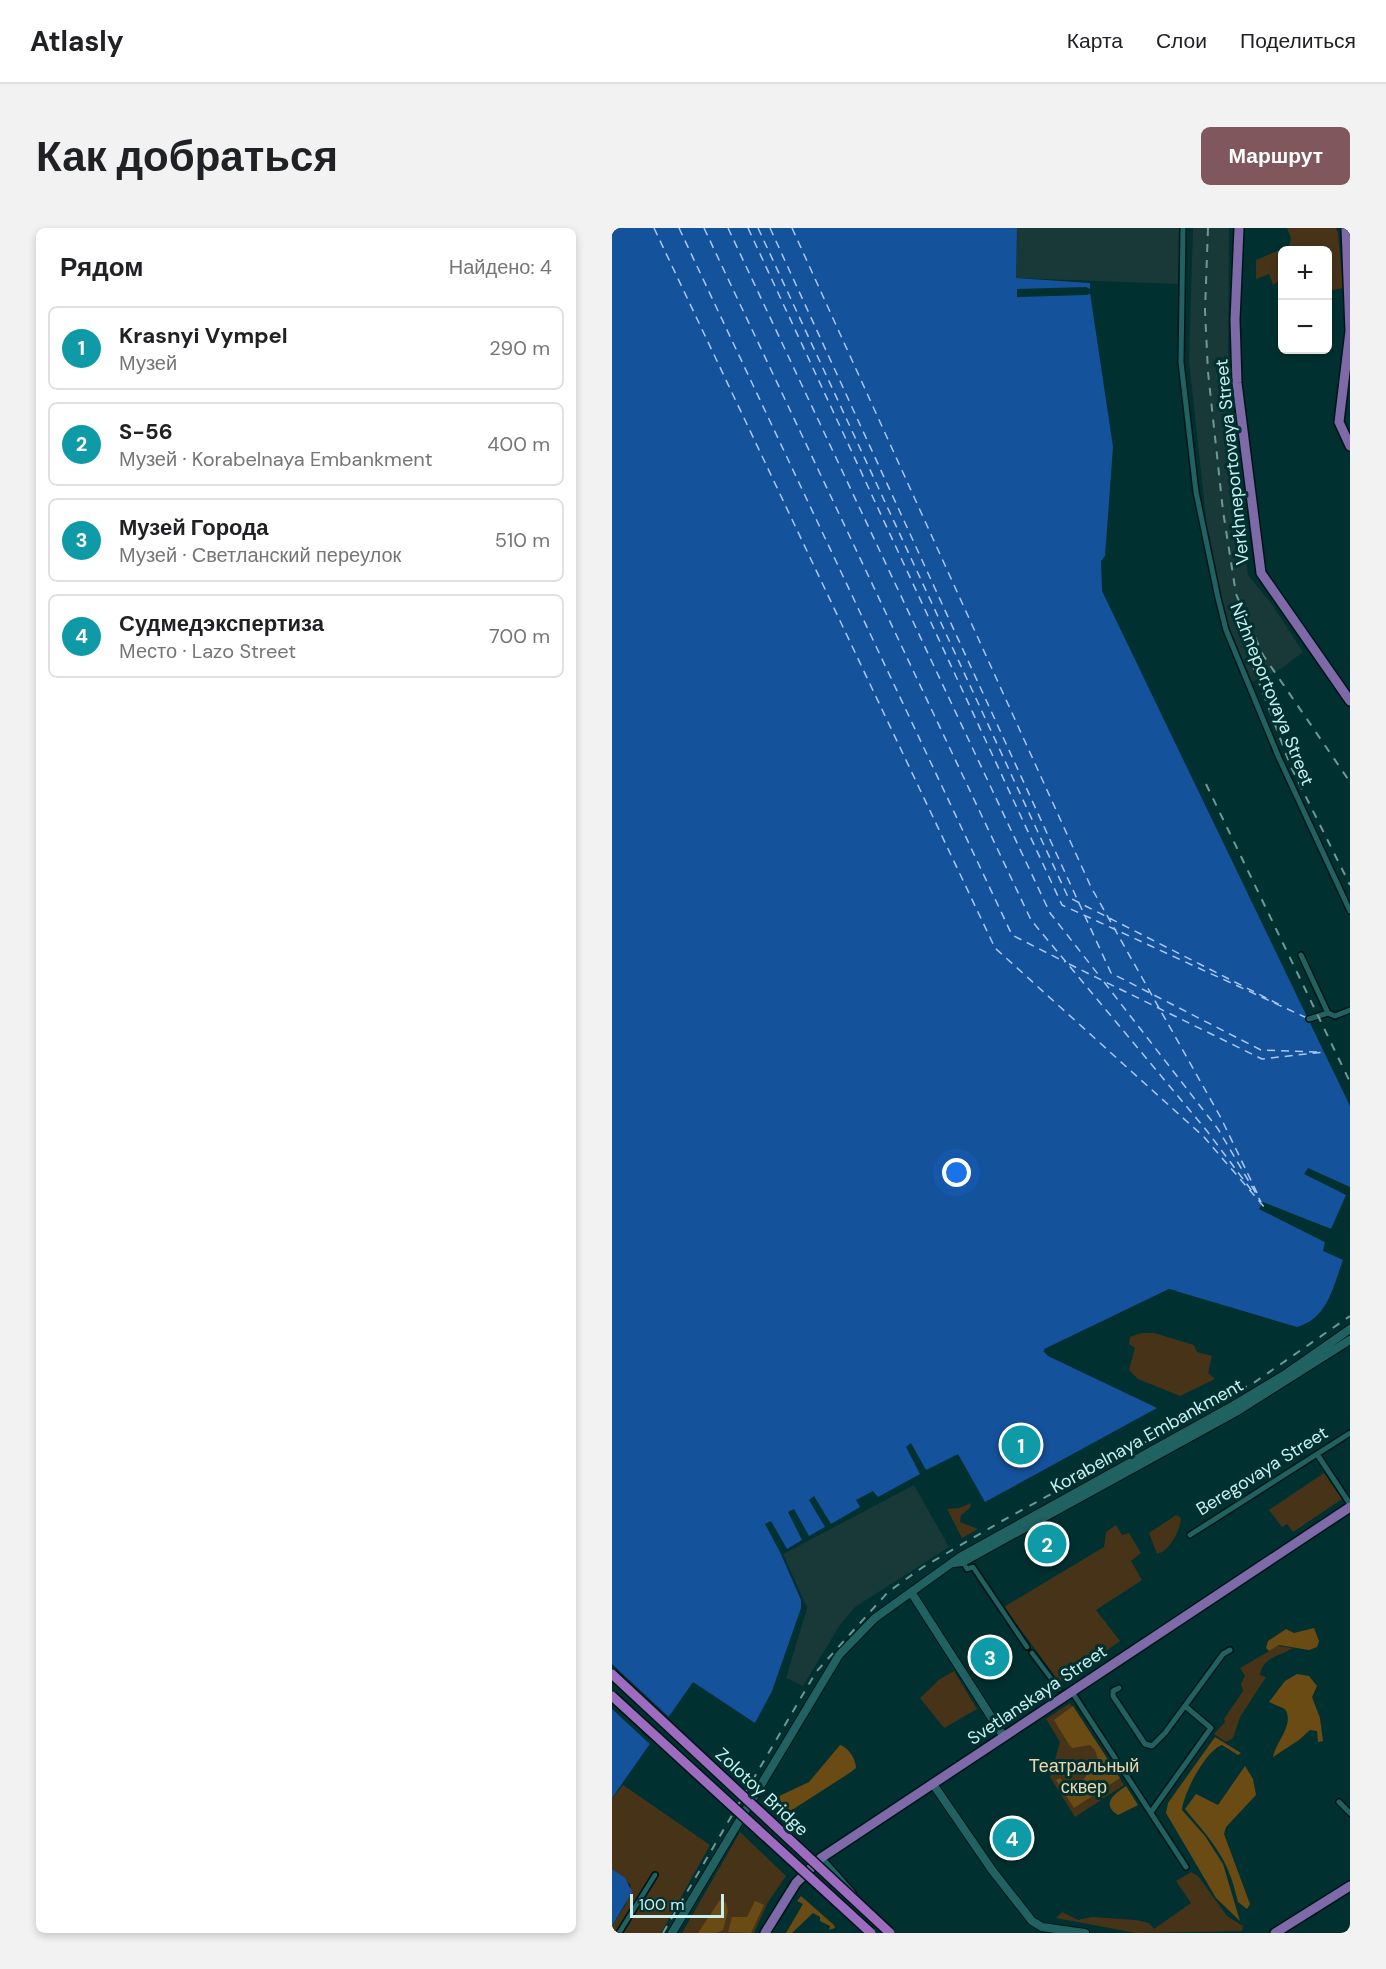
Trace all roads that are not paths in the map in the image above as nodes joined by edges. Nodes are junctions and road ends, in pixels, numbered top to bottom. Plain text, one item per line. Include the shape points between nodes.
1 (1183, 228) edge
2 (1239, 228) edge
3 (1348, 229) edge
4 (1350, 446) edge
5 (1350, 701) edge
6 (1350, 911) edge
7 (1301, 955) dead end
8 (1350, 1010) edge
9 (1328, 1013) junction
10 (1309, 1019) dead end
11 (1350, 1329) edge
12 (1350, 1340) edge
13 (1350, 1433) edge
14 (1317, 1454) junction
15 (1350, 1505) edge
16 (1190, 1535) dead end
17 (959, 1561) junction
18 (911, 1592) junction
19 (1027, 1647) dead end
20 (1230, 1650) dead end
21 (1032, 1653) dead end
22 (612, 1674) edge
23 (1119, 1688) dead end
24 (1059, 1689) dead end
25 (1072, 1692) junction
26 (612, 1696) edge
27 (1185, 1706) junction
28 (1004, 1737) junction
29 (933, 1784) junction
30 (1339, 1802) dead end
31 (1151, 1812) junction
32 (1350, 1813) edge
33 (821, 1858) junction
34 (1186, 1868) dead end
35 (655, 1875) dead end
36 (1350, 1886) edge
37 (619, 1933) edge
38 (672, 1933) edge
39 (765, 1933) edge
40 (866, 1933) edge
41 (871, 1933) edge
42 (890, 1933) edge
43 (1085, 1933) edge
44 (1275, 1933) edge

1 - 6 street, Nizhneportovaya Street via 1181,362 1196,492 1218,598 1226,630 1279,758
2 - 5 main road, Verkhneportovaya Street via 1237,383 1261,573
3 - 4 main road via 1350,331 1339,422
7 - 9 street
8 - 9 street via 1335,1017
9 - 10 street
11 - 17 main road, Korabelnaya Embankment via 1232,1406
12 - 17 main road, Korabelnaya Embankment via 1236,1412
13 - 14 street, Beregovaya Street
14 - 15 street
14 - 16 street, Beregovaya Street
15 - 25 main road, Svetlanskaya Street
17 - 18 main road, Korabelnaya Embankment
17 - 19 street via 967,1569 973,1568
18 - 28 main road
18 - 38 main road, Korabelnaya Embankment via 875,1618 839,1656
20 - 27 street via 1222,1654
21 - 24 street
22 - 42 highway, Zolotoy Bridge, bridge
23 - 27 street via 1113,1696 1148,1745 1158,1742
25 - 28 main road, Svetlanskaya Street
25 - 31 street
26 - 41 highway, Zolotoy Bridge, bridge
27 - 31 street via 1211,1728
28 - 29 main road, Svetlanskaya Street
29 - 33 main road, Svetlanskaya Street
29 - 43 main road via 1032,1921 1042,1927
30 - 32 street
31 - 34 street
33 - 39 main road, Svetlanskaya Street via 796,1883
33 - 40 street via 861,1905 867,1919
35 - 37 street
36 - 44 main road

